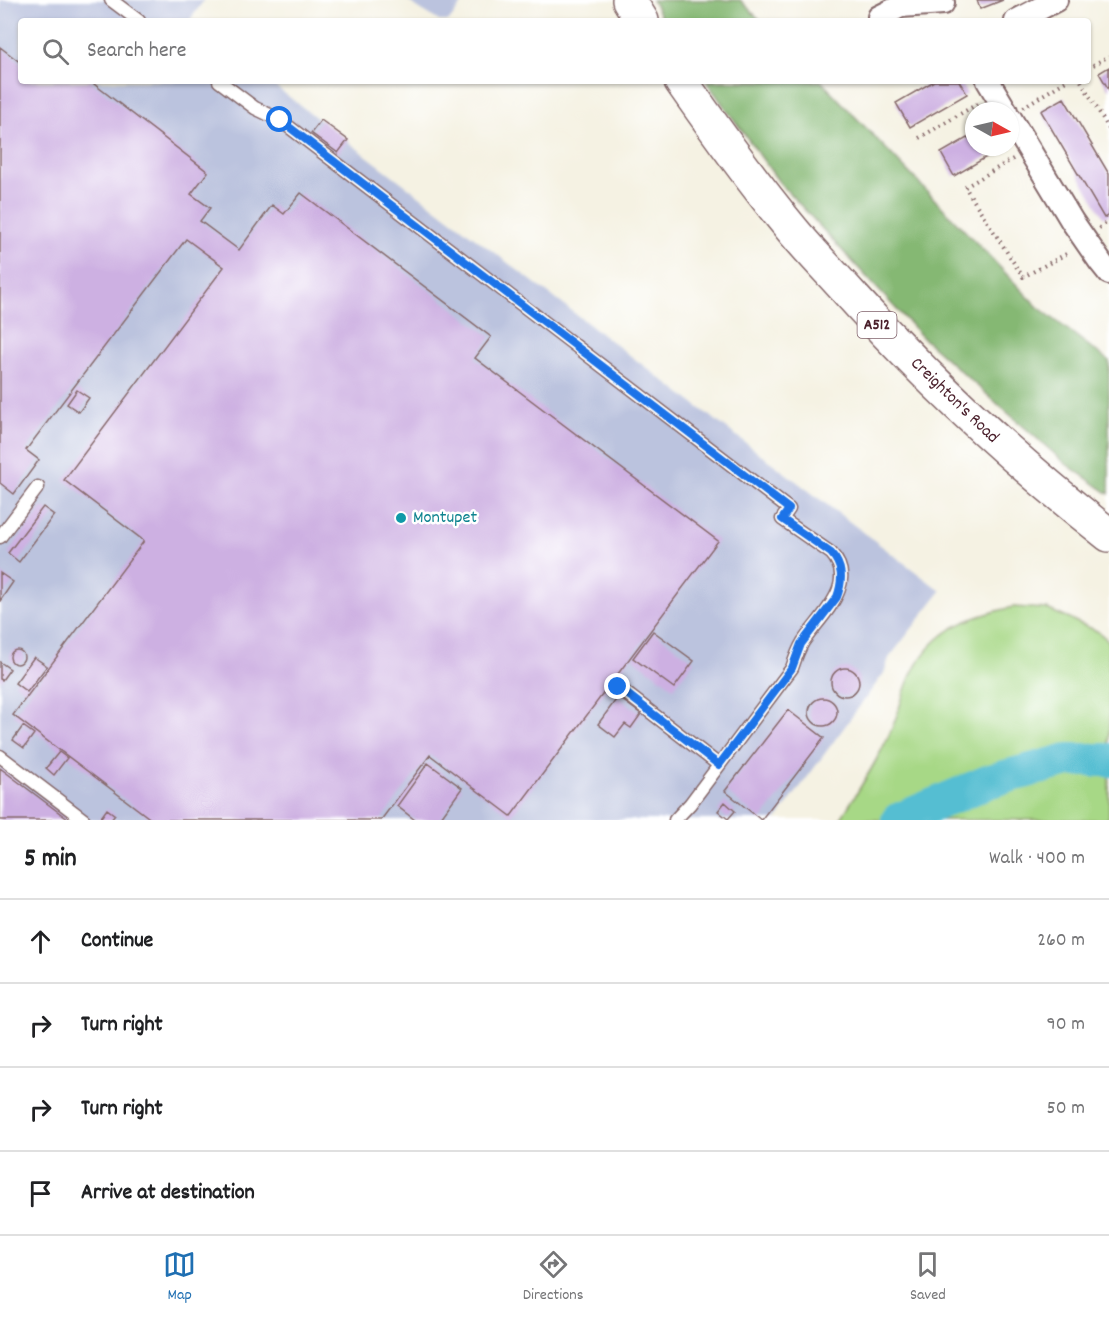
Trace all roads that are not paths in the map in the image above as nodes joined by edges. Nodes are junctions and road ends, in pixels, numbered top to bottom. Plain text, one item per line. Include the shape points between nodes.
1 (111, 0) edge
2 (629, 0) edge
3 (1056, 0) edge
4 (946, 8) edge
5 (879, 17) dead end
6 (135, 18) edge
7 (640, 18) edge
8 (1022, 18) edge
9 (223, 84) edge
10 (683, 84) edge
11 (1019, 130) edge
12 (1109, 273) edge
13 (38, 488) dead end
14 (1109, 535) edge
15 (0, 537) edge
16 (618, 687) dead end
17 (0, 756) edge
18 (719, 765) junction
19 (84, 820) edge
20 (675, 820) edge

1 - 6 lane
2 - 7 highway
3 - 8 street
4 - 5 street via 901,6
9 - 18 lane via 255,108 280,120 789,509 782,519 836,558 841,572 837,597 801,644 792,668
10 - 14 highway, Creighton's Road / A512 via 790,228 888,336 969,417
11 - 12 street via 1086,243
13 - 15 lane
16 - 18 lane
17 - 19 lane
18 - 20 lane

